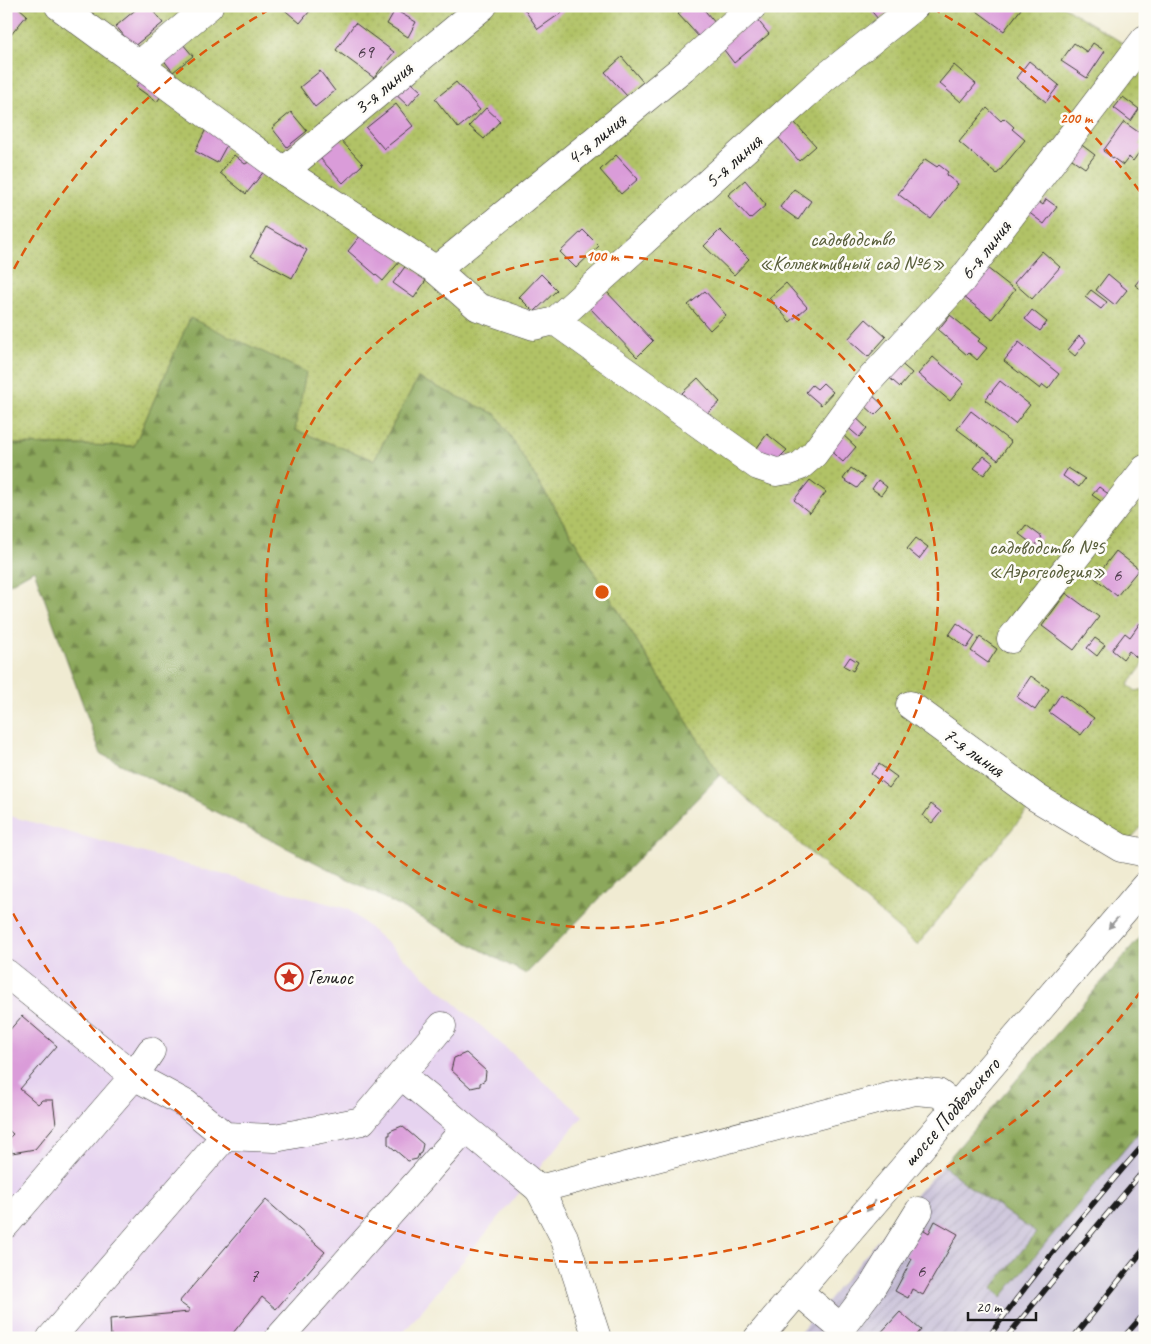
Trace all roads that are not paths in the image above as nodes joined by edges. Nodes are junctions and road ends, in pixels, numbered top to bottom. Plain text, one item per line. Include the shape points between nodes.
1 (59, 6) edge
2 (209, 6) edge
3 (483, 6) edge
4 (753, 6) edge
5 (915, 6) edge
6 (1140, 45) edge
7 (140, 64) junction
8 (284, 171) junction
9 (436, 270) junction
10 (555, 321) junction
11 (1145, 468) edge
12 (1011, 639) dead end
13 (910, 705) dead end
14 (1145, 854) edge
15 (1145, 886) edge
16 (6, 973) edge
17 (442, 1026) dead end
18 (151, 1050) dead end
19 (401, 1075) junction
20 (134, 1076) junction
21 (956, 1106) junction
22 (465, 1129) junction
23 (225, 1136) junction
24 (539, 1189) junction
25 (906, 1199) junction
26 (6, 1224) edge
27 (798, 1292) junction
28 (838, 1333) edge
29 (51, 1338) edge
30 (278, 1338) edge
31 (597, 1338) edge
32 (758, 1338) edge

1 - 7 street
2 - 7 street
3 - 8 street, 3-я линия
4 - 9 street, 4-я линия via 683,68
5 - 10 street, 5-я линия via 823,79
6 - 10 street, 6-я линия via 962,280 864,386 814,454 800,466 776,472 758,466
7 - 8 street
8 - 9 street
9 - 10 street via 478,307 534,326
11 - 12 street
13 - 14 street, 7-я линия via 1037,798 1121,848
15 -> 21 street, шоссе Подбельского
16 - 20 street
17 - 19 street
18 - 20 street
19 - 22 street
19 - 23 street via 362,1122 274,1138
20 - 23 street via 186,1104
20 - 26 street
21 - 24 street via 938,1093 915,1091
21 - 25 street, шоссе Подбельского
22 - 24 street
22 - 30 street
23 - 29 street
24 - 31 street via 564,1237
25 -> 27 street, шоссе Подбельского
25 - 28 street via 872,1287
27 - 28 street
27 - 32 street, шоссе Подбельского

